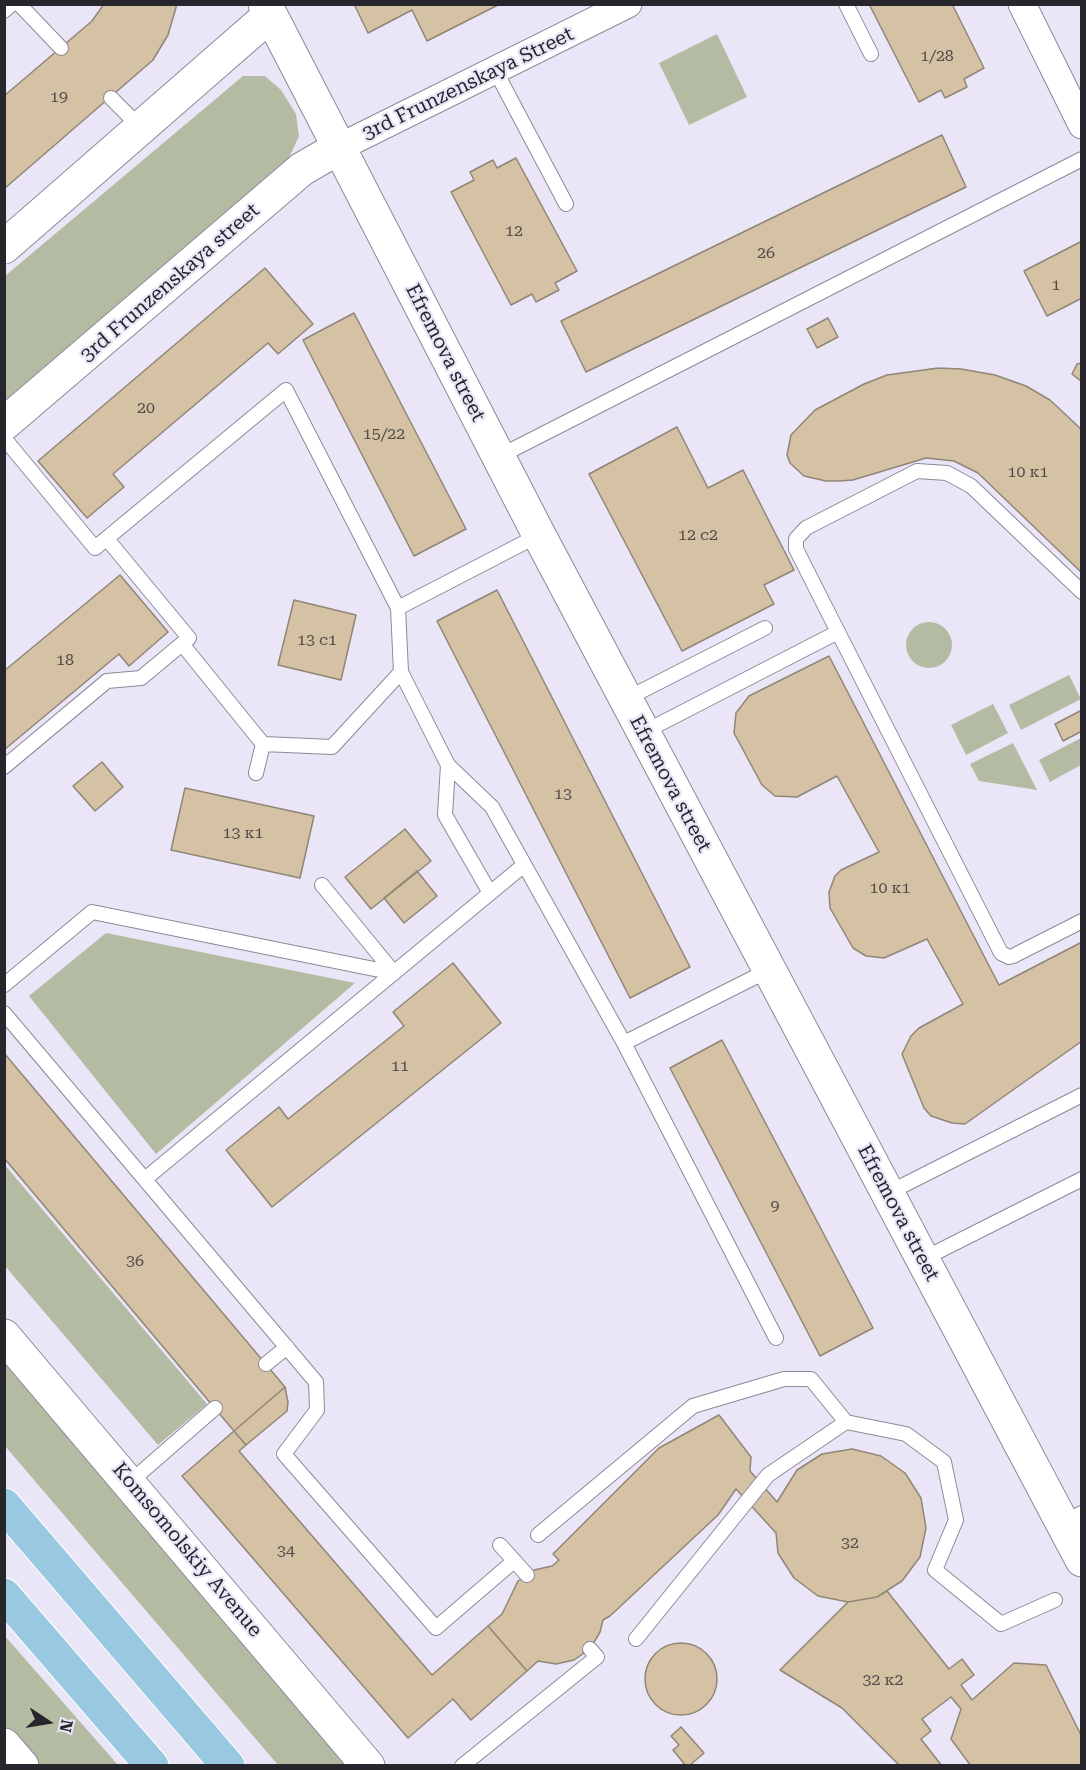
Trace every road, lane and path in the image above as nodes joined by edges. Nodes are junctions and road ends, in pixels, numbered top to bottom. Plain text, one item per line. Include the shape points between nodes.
1 (12, 4) edge
2 (19, 4) edge
3 (628, 4) edge
4 (846, 4) edge
5 (1022, 4) edge
6 (267, 10) edge
7 (4, 11) edge
8 (61, 48) dead end
9 (871, 54) dead end
10 (495, 70) junction
11 (111, 98) dead end
12 (1082, 125) edge
13 (141, 128) junction
14 (340, 147) junction
15 (1082, 159) edge
16 (566, 204) dead end
17 (4, 247) edge
18 (4, 424) edge
19 (4, 438) edge
20 (498, 457) junction
21 (539, 535) junction
22 (107, 538) junction
23 (1082, 592) edge
24 (399, 608) junction
25 (765, 628) dead end
26 (838, 632) junction
27 (182, 644) junction
28 (401, 672) junction
29 (626, 699) junction
30 (644, 732) junction
31 (263, 744) junction
32 (448, 765) junction
33 (4, 767) edge
34 (256, 773) dead end
35 (524, 865) junction
36 (322, 885) dead end
37 (490, 893) junction
38 (1082, 921) edge
39 (769, 970) junction
40 (394, 973) junction
41 (4, 986) edge
42 (4, 1013) edge
43 (624, 1044) junction
44 (1082, 1095) edge
45 (145, 1179) junction
46 (1082, 1179) edge
47 (888, 1193) junction
48 (923, 1259) junction
49 (4, 1336) edge
50 (776, 1338) dead end
51 (287, 1347) junction
52 (266, 1364) dead end
53 (215, 1408) dead end
54 (846, 1422) junction
55 (130, 1482) junction
56 (4, 1505) edge
57 (1072, 1518) edge
58 (538, 1535) dead end
59 (500, 1545) dead end
60 (1082, 1560) edge
61 (514, 1561) junction
62 (526, 1575) dead end
63 (4, 1595) edge
64 (1055, 1600) dead end
65 (636, 1639) dead end
66 (590, 1649) dead end
67 (4, 1745) edge
68 (22, 1766) edge
69 (152, 1766) edge
70 (228, 1766) edge
71 (368, 1766) edge
72 (462, 1766) edge

1 - 7 lane
2 - 8 lane
3 - 10 street, 3rd Frunzenskaya Street
4 - 9 lane
5 - 12 street
6 - 13 street
6 - 14 street, Efremova street
10 - 14 street, 3rd Frunzenskaya Street
10 - 16 lane
11 - 13 lane
13 - 17 street
14 - 18 street, 3rd Frunzenskaya street via 302,169
14 - 20 street, Efremova street
15 - 20 lane
19 - 22 lane via 95,548
20 - 21 street, Efremova street
21 - 24 lane
21 - 29 street, Efremova street
22 - 24 lane via 286,390
22 - 27 lane via 189,638
23 - 26 lane via 971,486 947,473 917,471 806,528 796,539 796,549
24 - 28 lane
25 - 29 lane
26 - 30 lane
26 - 38 lane via 1001,953 1014,956
27 - 31 lane
27 - 33 lane via 141,678 107,681
28 - 31 lane via 332,747
28 - 32 lane
29 - 30 street, Efremova street
30 - 39 street, Efremova street
31 - 34 lane
32 - 35 lane via 492,807
32 - 37 lane via 445,815
35 - 37 lane
35 - 43 lane
36 - 40 lane
37 - 40 lane
39 - 43 lane
39 - 47 street, Efremova street
40 - 41 lane via 92,912
40 - 45 lane
42 - 45 lane
43 - 50 lane
44 - 47 lane
45 - 51 lane
46 - 48 lane
47 - 48 street, Efremova street
48 - 57 street, Efremova street
49 - 55 street, Komsomolskiy Avenue
51 - 52 lane
51 - 61 lane via 316,1382 317,1410 284,1454 436,1628
53 - 55 lane
54 - 58 lane via 811,1379 784,1379 693,1406
54 - 64 lane via 906,1434 944,1462 956,1520 935,1570 1001,1624
54 - 65 lane via 768,1475
55 - 71 street, Komsomolskiy Avenue
56 - 70 main road
57 - 60 street, Efremova street
59 - 61 lane
61 - 62 lane
63 - 69 main road
66 - 72 lane via 597,1657
67 - 68 street

